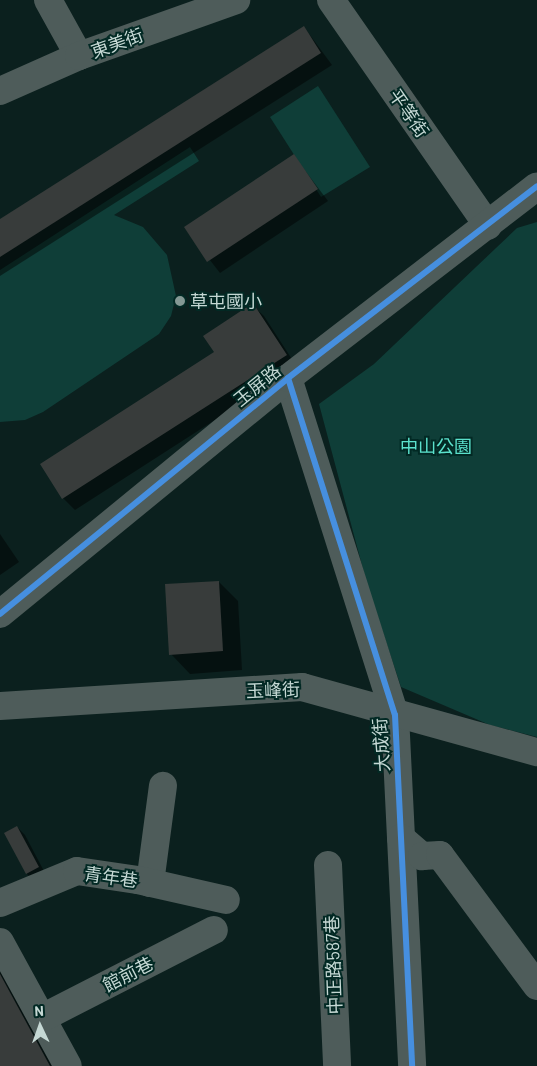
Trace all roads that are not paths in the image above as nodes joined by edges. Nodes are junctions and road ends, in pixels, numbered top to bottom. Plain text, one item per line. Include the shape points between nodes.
1 (48, 0) edge
2 (236, 0) edge
3 (331, 0) edge
4 (79, 56) junction
5 (0, 92) edge
6 (537, 186) edge
7 (488, 226) junction
8 (288, 378) junction
9 (0, 614) edge
10 (0, 706) edge
11 (395, 715) junction
12 (537, 752) edge
13 (163, 786) dead end
14 (401, 838) junction
15 (328, 865) dead end
16 (150, 883) junction
17 (226, 900) dead end
18 (0, 903) edge
19 (214, 930) dead end
20 (0, 942) edge
21 (537, 986) edge
22 (42, 1018) junction
23 (68, 1066) edge
24 (337, 1066) edge
25 (412, 1066) edge

1 - 4 street
2 - 4 street, 東美街
3 - 7 street, 平等街
4 - 5 street, 東美街
6 - 7 street, 玉屏路
7 - 8 street, 玉屏路
8 - 9 street, 玉屏路
8 - 11 street, 大成街
10 - 11 street, 玉峰街 via 302,687
11 - 12 street, 玉峰街
11 - 14 street, 大成街
13 - 16 street
14 - 21 street via 422,856 440,856
14 - 25 street, 大成街
15 - 24 street, 中正路587巷
16 - 17 street, 青年巷
16 - 18 street, 青年巷 via 77,871
19 - 22 street, 館前巷
20 - 22 street
22 - 23 street

